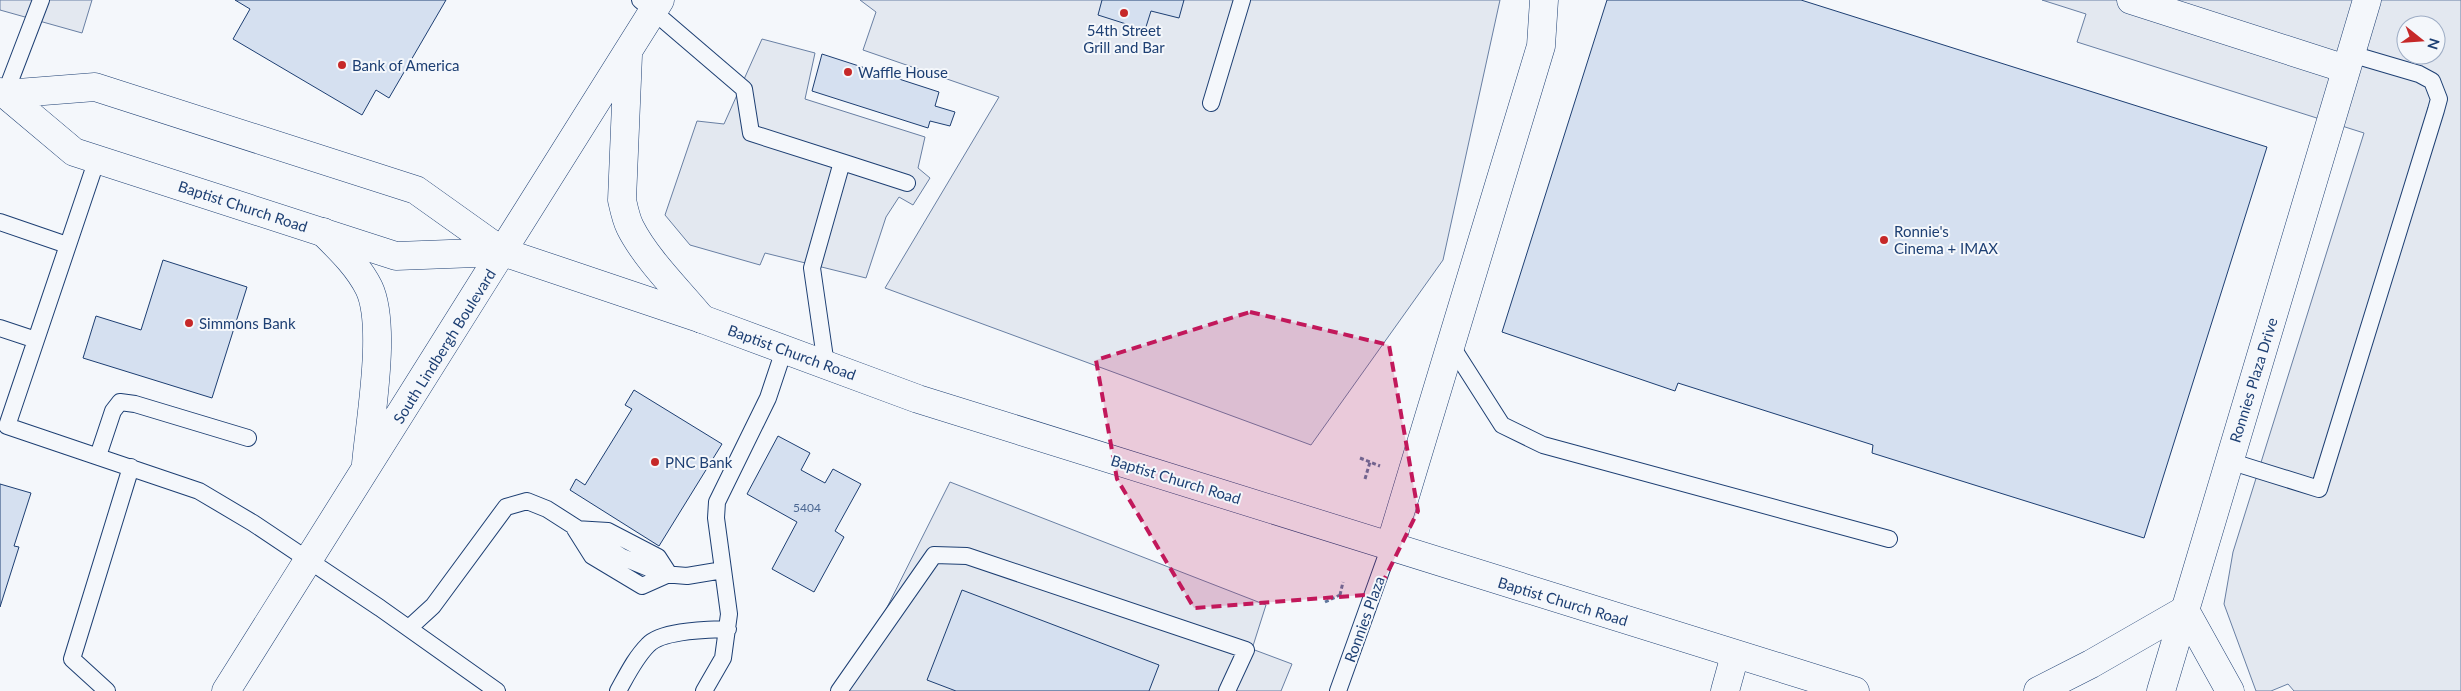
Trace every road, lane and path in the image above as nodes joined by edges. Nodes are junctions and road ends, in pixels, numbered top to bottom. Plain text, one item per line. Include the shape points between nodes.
1 (41, 0) edge
2 (1242, 0) edge
3 (1544, 0) edge
4 (2131, 0) edge
5 (2367, 0) edge
6 (651, 4) edge
7 (628, 53) junction
8 (2349, 61) junction
9 (3, 93) edge
10 (1211, 103) dead end
11 (97, 159) junction
12 (842, 162) junction
13 (907, 183) dead end
14 (0, 222) edge
15 (323, 232) junction
16 (67, 244) junction
17 (503, 252) junction
18 (702, 319) junction
19 (0, 328) edge
20 (36, 340) junction
21 (1451, 345) junction
22 (784, 350) junction
23 (826, 365) junction
24 (4, 424) edge
25 (248, 438) dead end
26 (98, 456) junction
27 (1360, 458) dead end
28 (2229, 461) junction
29 (1370, 462) junction
30 (131, 467) junction
31 (1384, 468) dead end
32 (365, 470) junction
33 (1365, 479) dead end
34 (1889, 538) dead end
35 (1390, 546) junction
36 (308, 562) junction
37 (723, 570) junction
38 (1343, 582) dead end
39 (1340, 595) junction
40 (1346, 598) dead end
41 (1325, 602) dead end
42 (2185, 610) junction
43 (409, 628) junction
44 (728, 629) junction
45 (1735, 655) junction
46 (107, 691) edge
47 (226, 691) edge
48 (497, 691) edge
49 (618, 691) edge
50 (704, 691) edge
51 (841, 691) edge
52 (1227, 691) edge
53 (1338, 691) edge
54 (1725, 691) edge
55 (1855, 691) edge
56 (2038, 691) edge
57 (2160, 691) edge
58 (2230, 691) edge

1 - 9 lane
2 - 10 lane
3 - 21 street via 1541,46
4 - 8 street
5 - 8 street, Ronnies Plaza Drive
6 - 7 street, South Lindbergh Boulevard
6 - 12 lane via 744,89 751,133
7 - 17 street, South Lindbergh Boulevard
7 - 18 street via 622,200 630,226 644,249
8 - 28 street, Ronnies Plaza Drive
8 - 28 lane via 2419,74 2432,81 2438,99 2436,110 2319,489
9 - 11 street, Baptist Church Road via 74,152
9 - 17 street, Baptist Church Road via 95,88 416,190
11 - 15 street, Baptist Church Road
11 - 16 lane
12 - 13 lane
12 - 23 lane via 812,268
14 - 16 lane
15 - 17 street, Baptist Church Road via 396,256
15 - 32 street via 352,262 369,288 378,314
16 - 20 lane
17 - 18 street, Baptist Church Road
17 - 32 street, South Lindbergh Boulevard
18 - 22 street, Baptist Church Road
19 - 20 lane
20 - 24 lane
21 - 34 lane via 1502,425 1543,445
21 - 35 street
22 - 23 street, Baptist Church Road
22 - 37 lane via 768,398 717,502
23 - 35 street, Baptist Church Road via 918,399
24 - 26 lane
25 - 26 lane via 120,402 113,411
26 - 30 lane
27 - 29 path
28 - 42 street, Ronnies Plaza Drive
29 - 31 path
29 - 33 path
30 - 36 lane via 198,490 253,523
30 - 46 lane via 72,660
32 - 36 street, South Lindbergh Boulevard
35 - 45 street, Baptist Church Road
35 - 53 lane, Ronnies Plaza
36 - 43 lane
36 - 47 street, South Lindbergh Boulevard
37 - 43 lane via 687,576 663,574 622,557 546,509 527,501 506,507 433,606
37 - 44 lane
38 - 39 path
39 - 40 path
39 - 41 path
42 - 56 street
42 - 57 street, Ronnies Plaza Drive
42 - 58 street
43 - 48 lane
44 - 49 lane via 678,634 649,643
44 - 50 lane via 723,658
45 - 54 street
45 - 55 street, Baptist Church Road
51 - 52 lane via 934,555 967,556 1246,650

